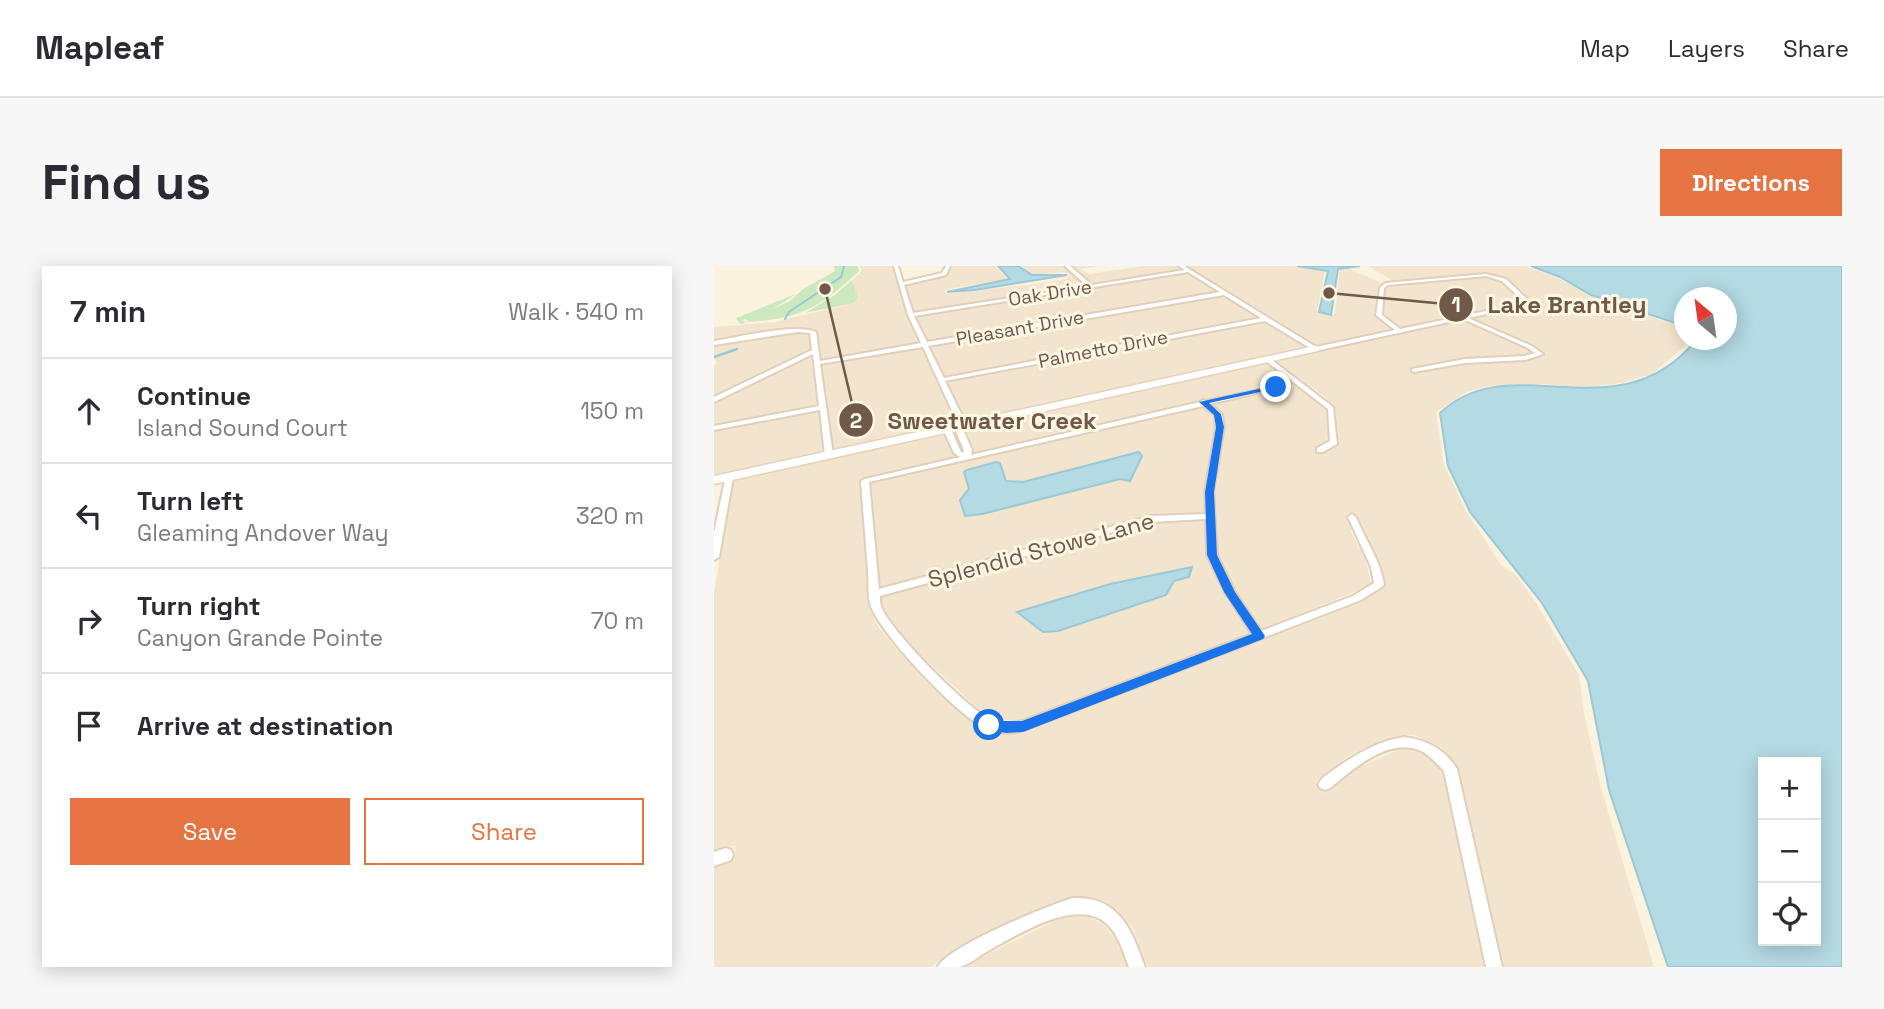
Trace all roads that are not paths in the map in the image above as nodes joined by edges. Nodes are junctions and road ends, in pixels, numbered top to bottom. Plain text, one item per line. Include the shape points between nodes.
1 (896, 266) edge
2 (948, 266) edge
3 (1068, 266) edge
4 (1181, 266) edge
5 (1189, 271) junction
6 (903, 284) junction
7 (1091, 286) junction
8 (1224, 293) junction
9 (911, 315) junction
10 (1463, 318) junction
11 (1265, 319) junction
12 (1399, 331) junction
13 (714, 343) edge
14 (924, 345) junction
15 (1315, 349) junction
16 (814, 351) junction
17 (1267, 359) junction
18 (817, 363) junction
19 (1414, 370) dead end
20 (942, 380) junction
21 (1276, 387) dead end
22 (714, 400) edge
23 (1203, 402) junction
24 (823, 407) junction
25 (714, 428) edge
26 (952, 428) junction
27 (1320, 450) dead end
28 (829, 455) junction
29 (966, 457) junction
30 (729, 477) junction
31 (714, 480) edge
32 (1209, 516) junction
33 (1352, 517) dead end
34 (714, 557) edge
35 (874, 594) junction
36 (1259, 636) junction
37 (1325, 783) dead end
38 (946, 967) edge
39 (1137, 967) edge
40 (1494, 967) edge

1 - 6 street
2 - 6 street via 944,274
3 - 7 street
4 - 5 street
5 - 7 street, Oak Drive
5 - 8 street
6 - 9 street
7 - 9 street, Oak Drive
8 - 11 street
8 - 14 street, Pleasant Drive
9 - 14 street
10 - 12 street
10 - 12 street via 1525,303 1524,299 1503,280 1486,275 1387,284 1382,288 1379,315
10 - 19 street via 1540,354
11 - 15 street
11 - 20 street, Palmetto Drive
12 - 15 street
13 - 16 street via 807,331 813,332
14 - 18 street, Pleasant Drive
14 - 20 street
15 - 17 street
16 - 18 street
16 - 22 street
17 - 26 street
17 - 27 street via 1331,408 1334,442
18 - 24 street
20 - 26 street via 961,422
21 - 23 street
23 - 29 street
23 - 32 street via 1217,414 1220,427
24 - 25 street
24 - 28 street
26 - 28 street
26 - 29 street via 958,453
28 - 30 street
29 - 35 street via 865,481
30 - 31 street
30 - 34 street
32 - 35 street, Splendid Stowe Lane via 1152,519
32 - 36 street via 1212,555
33 - 36 street via 1378,571 1379,584 1357,598
35 - 36 street via 885,625 909,653 968,709 989,725 1006,728 1046,718
37 - 40 street via 1354,761 1394,743 1415,741 1438,752 1450,769
38 - 39 street via 1054,911 1075,905 1112,918 1124,933

